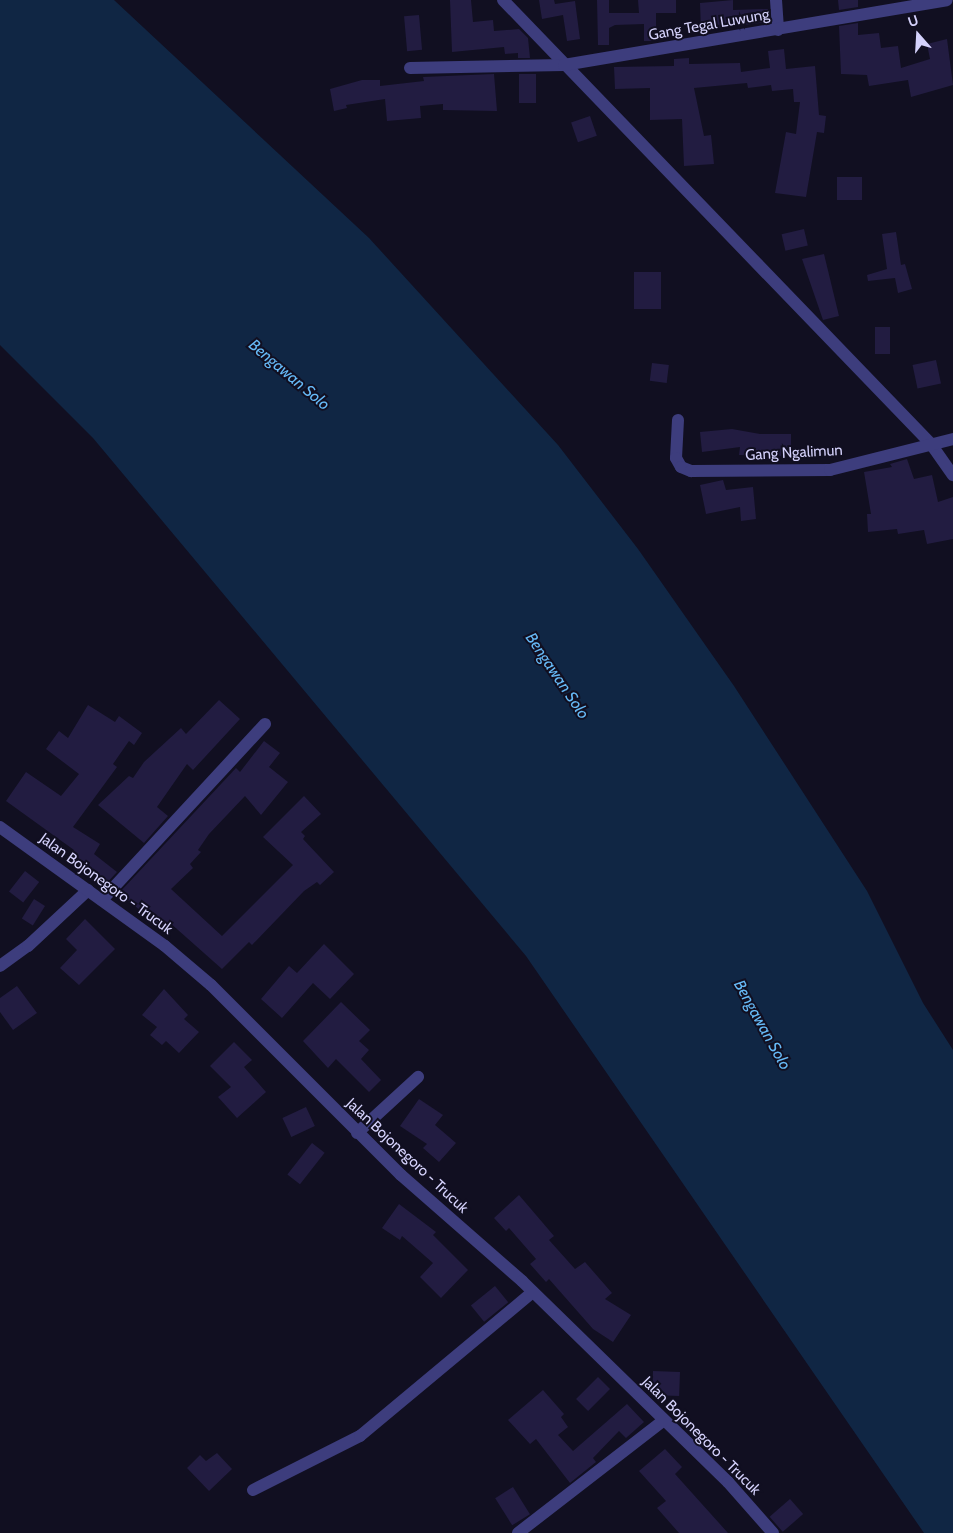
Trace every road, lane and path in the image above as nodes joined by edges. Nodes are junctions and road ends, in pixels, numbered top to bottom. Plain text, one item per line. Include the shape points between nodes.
1 (503, 0) edge
2 (776, 0) edge
3 (947, 0) edge
4 (778, 30) junction
5 (564, 66) junction
6 (410, 68) dead end
7 (678, 420) dead end
8 (953, 439) edge
9 (931, 444) junction
10 (953, 475) edge
11 (265, 724) dead end
12 (0, 827) edge
13 (88, 890) junction
14 (102, 900) junction
15 (0, 966) edge
16 (418, 1076) dead end
17 (357, 1133) junction
18 (533, 1292) junction
19 (664, 1421) junction
20 (253, 1490) dead end
21 (518, 1533) edge
22 (773, 1533) edge

1 - 5 street
2 - 4 street
3 - 4 street, Gang Tegal Luwung
4 - 5 street, Gang Tegal Luwung
5 - 6 street, Gang Tegal Luwung
5 - 9 street
7 - 9 street, Gang Ngalimun via 676,458 681,467 691,471 830,470 876,462
8 - 9 street, Gang Ngalimun
9 - 10 street
11 - 14 street
12 - 13 street, Jalan Bojonegoro - Trucuk
13 - 14 street, Jalan Bojonegoro - Trucuk
13 - 15 street via 28,946
14 - 17 street, Jalan Bojonegoro - Trucuk via 211,985
16 - 17 street
17 - 18 street, Jalan Bojonegoro - Trucuk
18 - 19 street, Jalan Bojonegoro - Trucuk
18 - 20 street via 360,1436
19 - 21 street
19 - 22 street, Jalan Bojonegoro - Trucuk via 728,1482

